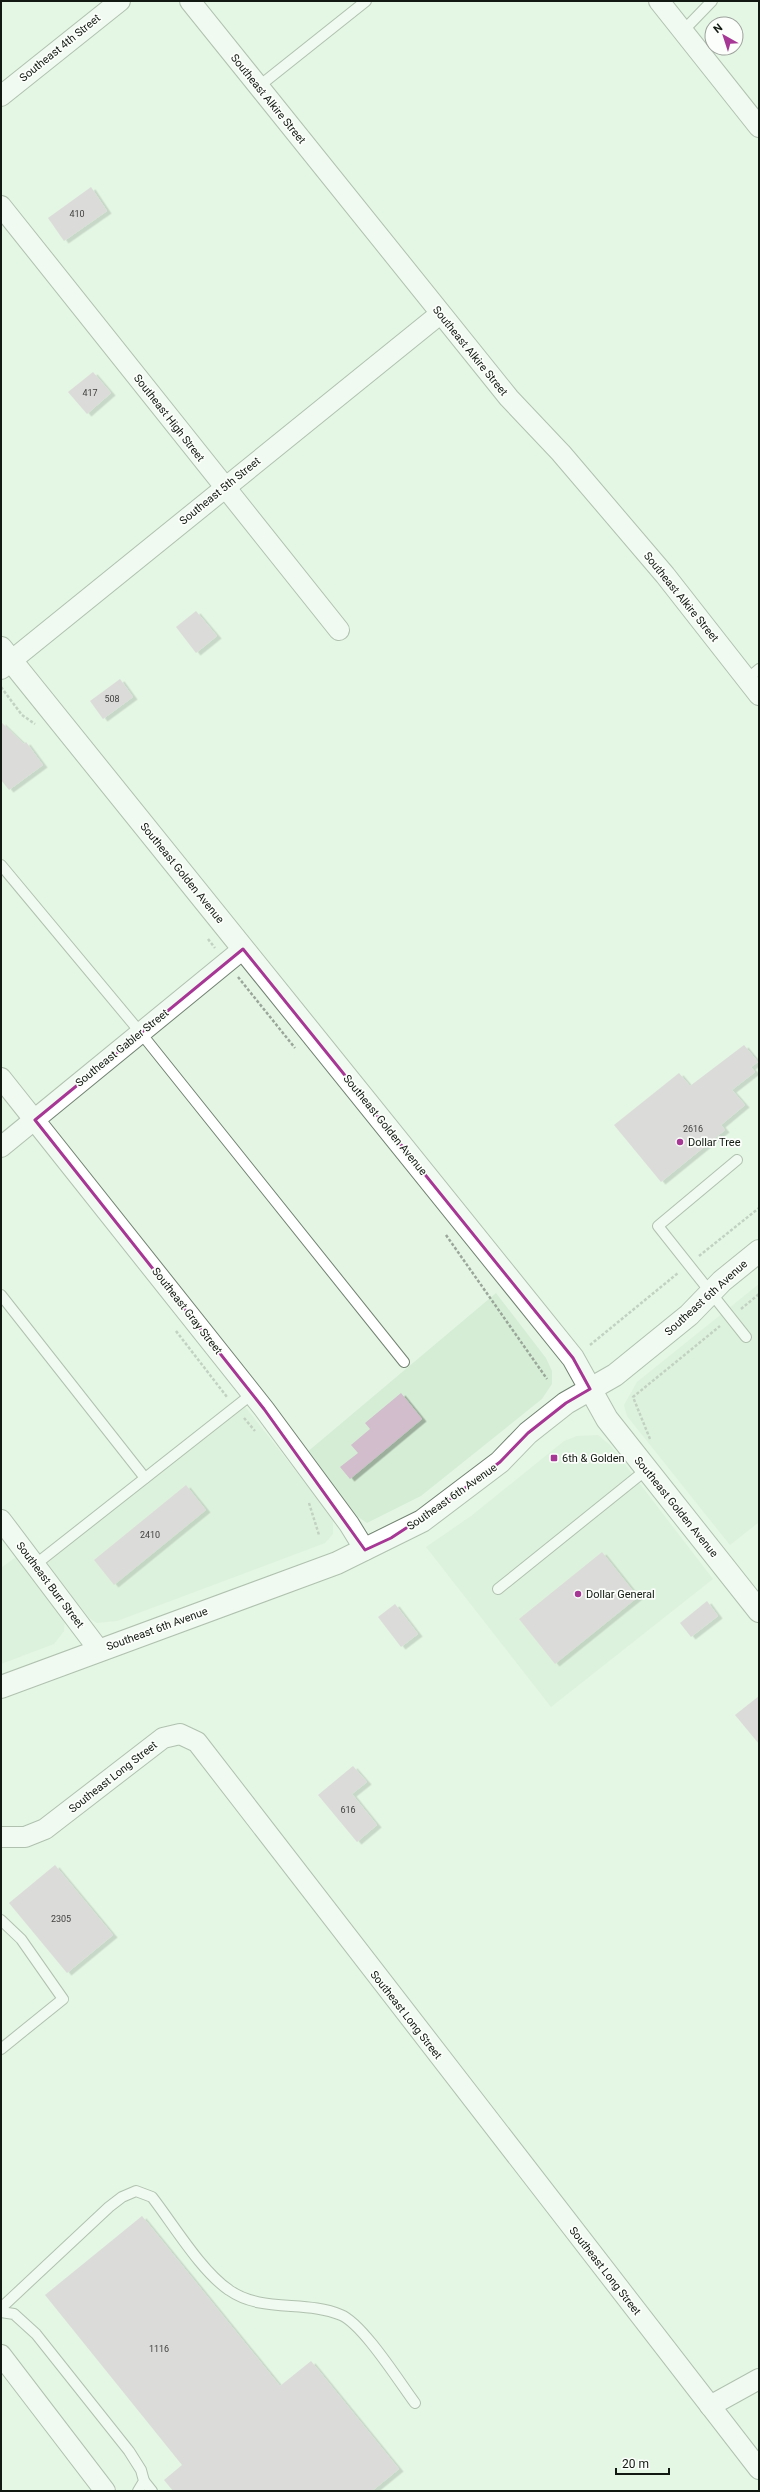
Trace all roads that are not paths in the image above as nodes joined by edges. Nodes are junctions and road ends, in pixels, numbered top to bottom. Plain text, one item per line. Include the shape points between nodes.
1 (120, 1) edge
2 (190, 1) edge
3 (366, 1) edge
4 (659, 1) edge
5 (712, 1) edge
6 (683, 31) junction
7 (258, 87) junction
8 (1, 96) edge
9 (759, 127) edge
10 (1, 206) edge
11 (440, 314) junction
12 (223, 487) junction
13 (338, 630) dead end
14 (4, 659) edge
15 (753, 674) edge
16 (759, 695) edge
17 (1, 866) edge
18 (243, 949) junction
19 (140, 1032) junction
20 (1, 1078) edge
21 (35, 1120) junction
22 (1, 1147) edge
23 (737, 1160) dead end
24 (759, 1251) edge
25 (710, 1293) junction
26 (1, 1295) edge
27 (746, 1338) dead end
28 (404, 1362) dead end
29 (590, 1389) junction
30 (252, 1394) junction
31 (646, 1470) junction
32 (145, 1478) junction
33 (1, 1520) edge
34 (365, 1550) junction
35 (36, 1564) junction
36 (498, 1589) dead end
37 (759, 1611) edge
38 (99, 1650) junction
39 (1, 1687) edge
40 (1, 1837) edge
41 (1, 1920) edge
42 (1, 2049) edge
43 (1, 2308) edge
44 (1, 2312) edge
45 (1, 2355) edge
46 (759, 2379) edge
47 (415, 2403) dead end
48 (710, 2406) junction
49 (759, 2469) edge
50 (144, 2481) junction
51 (105, 2491) edge
52 (138, 2491) edge
53 (152, 2491) edge

1 - 8 street, Southeast 4th Street
2 - 7 street, Southeast Alkire Street
3 - 7 lane
4 - 6 street
5 - 6 lane
6 - 9 street
7 - 11 street, Southeast Alkire Street
10 - 12 street, Southeast High Street
11 - 12 street, Southeast 5th Street
11 - 15 street, Southeast Alkire Street via 509,398 561,453
12 - 13 street, Southeast High Street
12 - 14 street, Southeast 5th Street
14 - 18 street, Southeast Golden Avenue
15 - 16 street, Southeast Alkire Street
17 - 19 lane
18 - 19 street, Southeast Gabler Street
18 - 29 street, Southeast Golden Avenue via 573,1358
19 - 21 street, Southeast Gabler Street
19 - 28 lane
20 - 21 street, Southeast Gray Street
21 - 22 street, Southeast Gabler Street
21 - 30 street, Southeast Gray Street
23 - 25 lane via 658,1226
24 - 25 street, Southeast 6th Avenue
25 - 27 lane
25 - 29 street, Southeast 6th Avenue via 689,1315 615,1375
26 - 32 lane
29 - 31 street, Southeast Golden Avenue via 607,1419
29 - 34 street, Southeast 6th Avenue via 566,1403 528,1433 500,1462 422,1520
30 - 32 lane
30 - 34 street, Southeast Gray Street via 349,1524
31 - 36 lane
31 - 37 street, Southeast Golden Avenue
32 - 35 lane
33 - 35 street, Southeast Burr Street
34 - 38 street, Southeast 6th Avenue via 337,1563
35 - 38 street, Southeast Burr Street
38 - 39 street, Southeast 6th Avenue
40 - 48 street, Southeast Long Street via 25,1837 45,1829 163,1738 180,1734 197,1742
41 - 42 lane via 21,1939 62,1999
43 - 47 lane via 109,2206 136,2191 152,2197 215,2278 230,2290 245,2299 318,2309 342,2315 375,2349
44 - 50 lane via 14,2314 36,2334 129,2451 142,2470
45 - 51 street
46 - 48 street
48 - 49 street, Southeast Long Street
50 - 52 lane
50 - 53 lane

